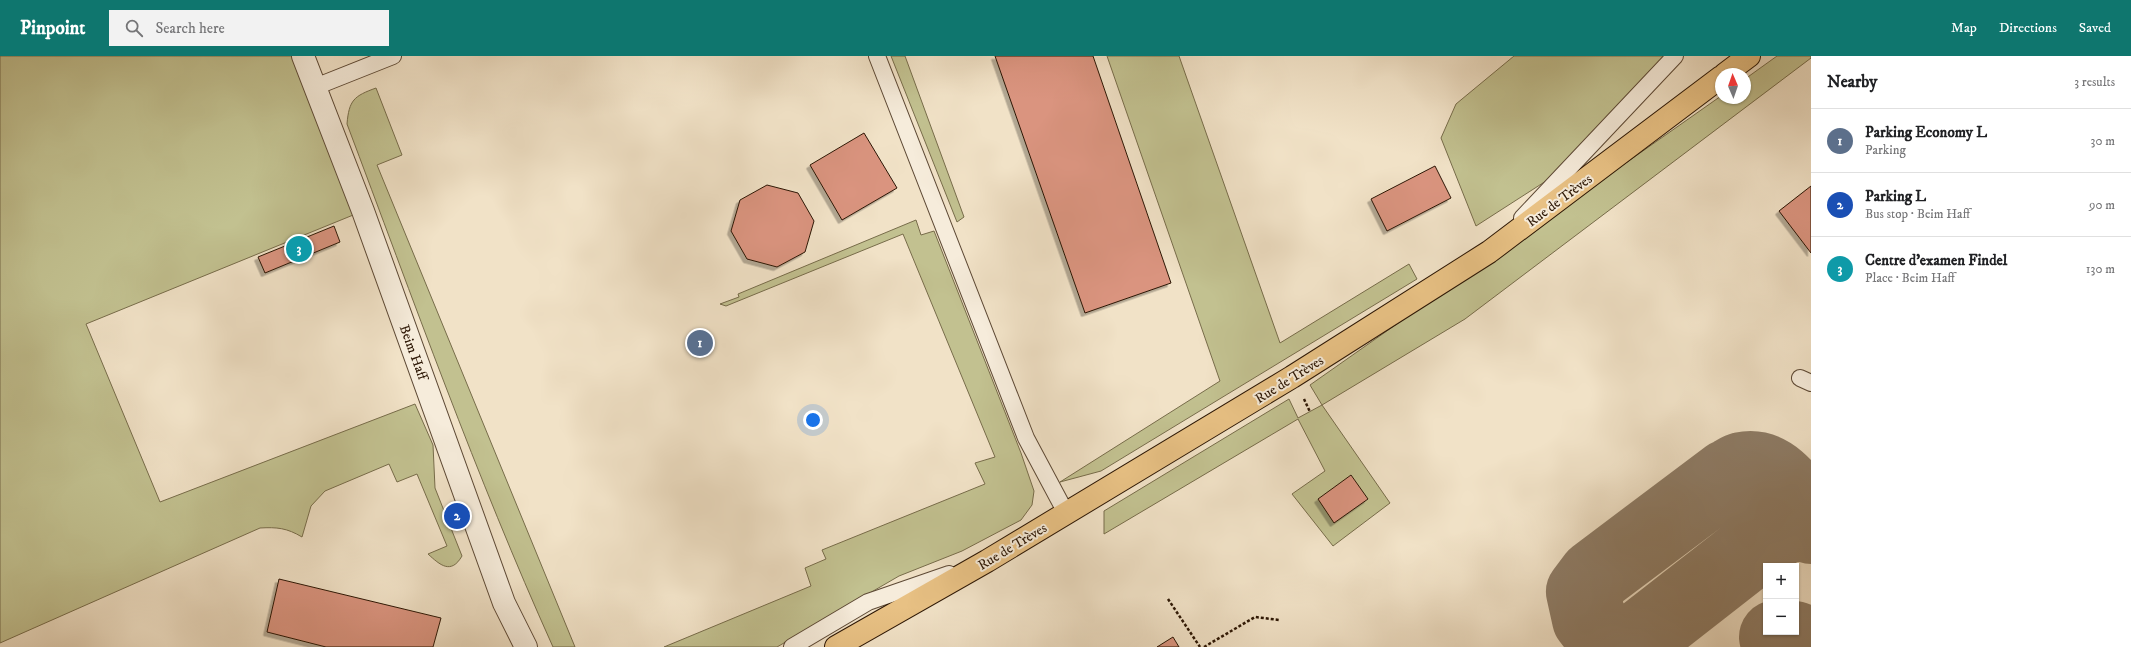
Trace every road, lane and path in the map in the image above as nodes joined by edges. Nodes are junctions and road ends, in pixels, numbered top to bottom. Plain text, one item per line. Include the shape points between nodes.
1 (303, 56) edge
2 (393, 56) edge
3 (877, 56) edge
4 (1675, 56) edge
5 (1749, 56) edge
6 (1733, 68) edge
7 (1715, 82) edge
8 (315, 87) junction
9 (1489, 252) junction
10 (1066, 513) junction
11 (987, 561) junction
12 (1168, 599) dead end
13 (1279, 620) dead end
14 (526, 647) edge
15 (792, 647) edge
16 (836, 647) edge
17 (1200, 647) edge
18 (1204, 647) edge

1 - 8 street, Beim Haff
2 - 8 lane
3 - 10 lane via 1026,438
4 - 9 lane
5 - 6 main road
7 - 9 main road, Rue de Trèves
8 - 14 street, Beim Haff via 363,211 504,603
9 - 10 main road, Rue de Trèves via 1292,378
10 - 11 main road, Rue de Trèves
11 - 15 lane via 868,602
11 - 16 main road, Rue de Trèves
12 - 17 path
13 - 18 path via 1255,617

